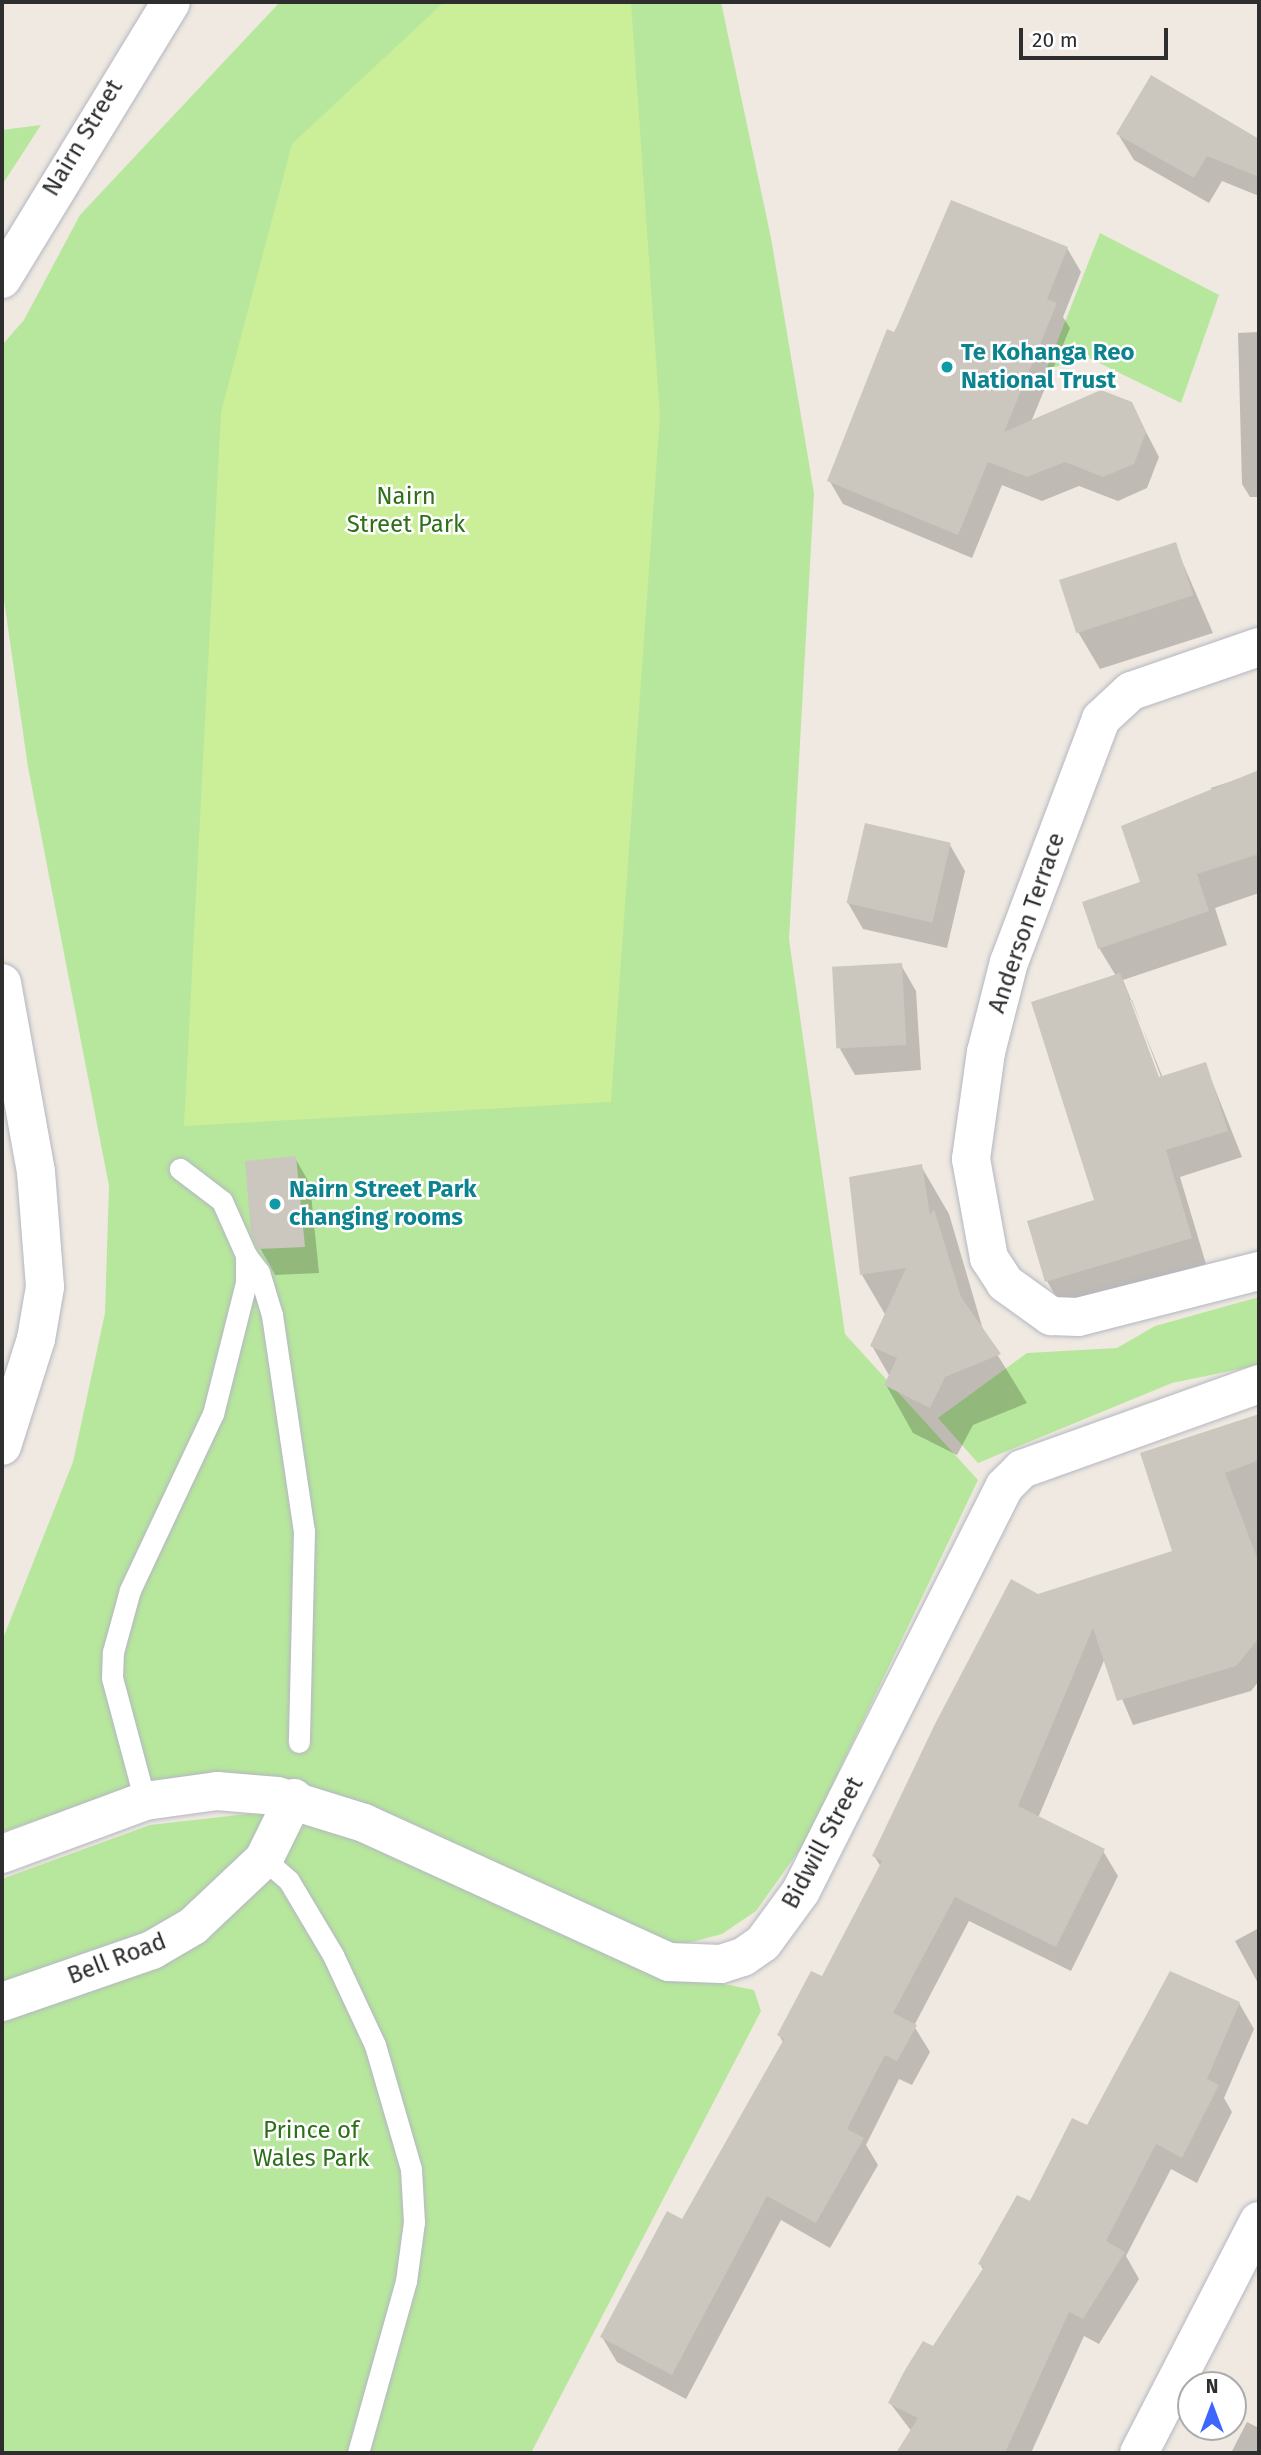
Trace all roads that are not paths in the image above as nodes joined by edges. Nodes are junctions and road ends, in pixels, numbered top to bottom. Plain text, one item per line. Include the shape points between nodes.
1 (171, 2) edge
2 (2, 279) edge
3 (1259, 647) edge
4 (2, 983) edge
5 (180, 1169) dead end
6 (246, 1255) junction
7 (1259, 1271) edge
8 (1259, 1384) edge
9 (2, 1446) edge
10 (299, 1742) dead end
11 (294, 1798) junction
12 (145, 1801) junction
13 (2, 1854) edge
14 (264, 1859) junction
15 (2, 2002) edge
16 (1259, 2221) edge
17 (358, 2453) edge
18 (1139, 2453) edge

1 - 2 street, Nairn Street
3 - 7 street, Anderson Terrace via 1131,691 1101,719 1009,962 986,1052 971,1159 989,1258 1005,1283 1051,1317 1079,1317
4 - 9 street via 36,1172 45,1287 36,1339
5 - 6 lane via 222,1201
6 - 10 lane via 259,1272 272,1315 304,1531
6 - 12 lane via 234,1346 213,1414 130,1590 115,1642 112,1678
8 - 11 street, Bidwill Street via 1022,1469 1004,1487 801,1891 763,1943 743,1957 721,1964 669,1962 364,1823
11 - 12 street, Bidwill Street via 217,1791
11 - 14 street, Bell Road
12 - 13 street, Bidwill Street
14 - 15 street, Bell Road via 234,1894 152,1950
14 - 17 lane via 289,1881 334,1955 379,2056 411,2169 414,2222 406,2281
16 - 18 street

